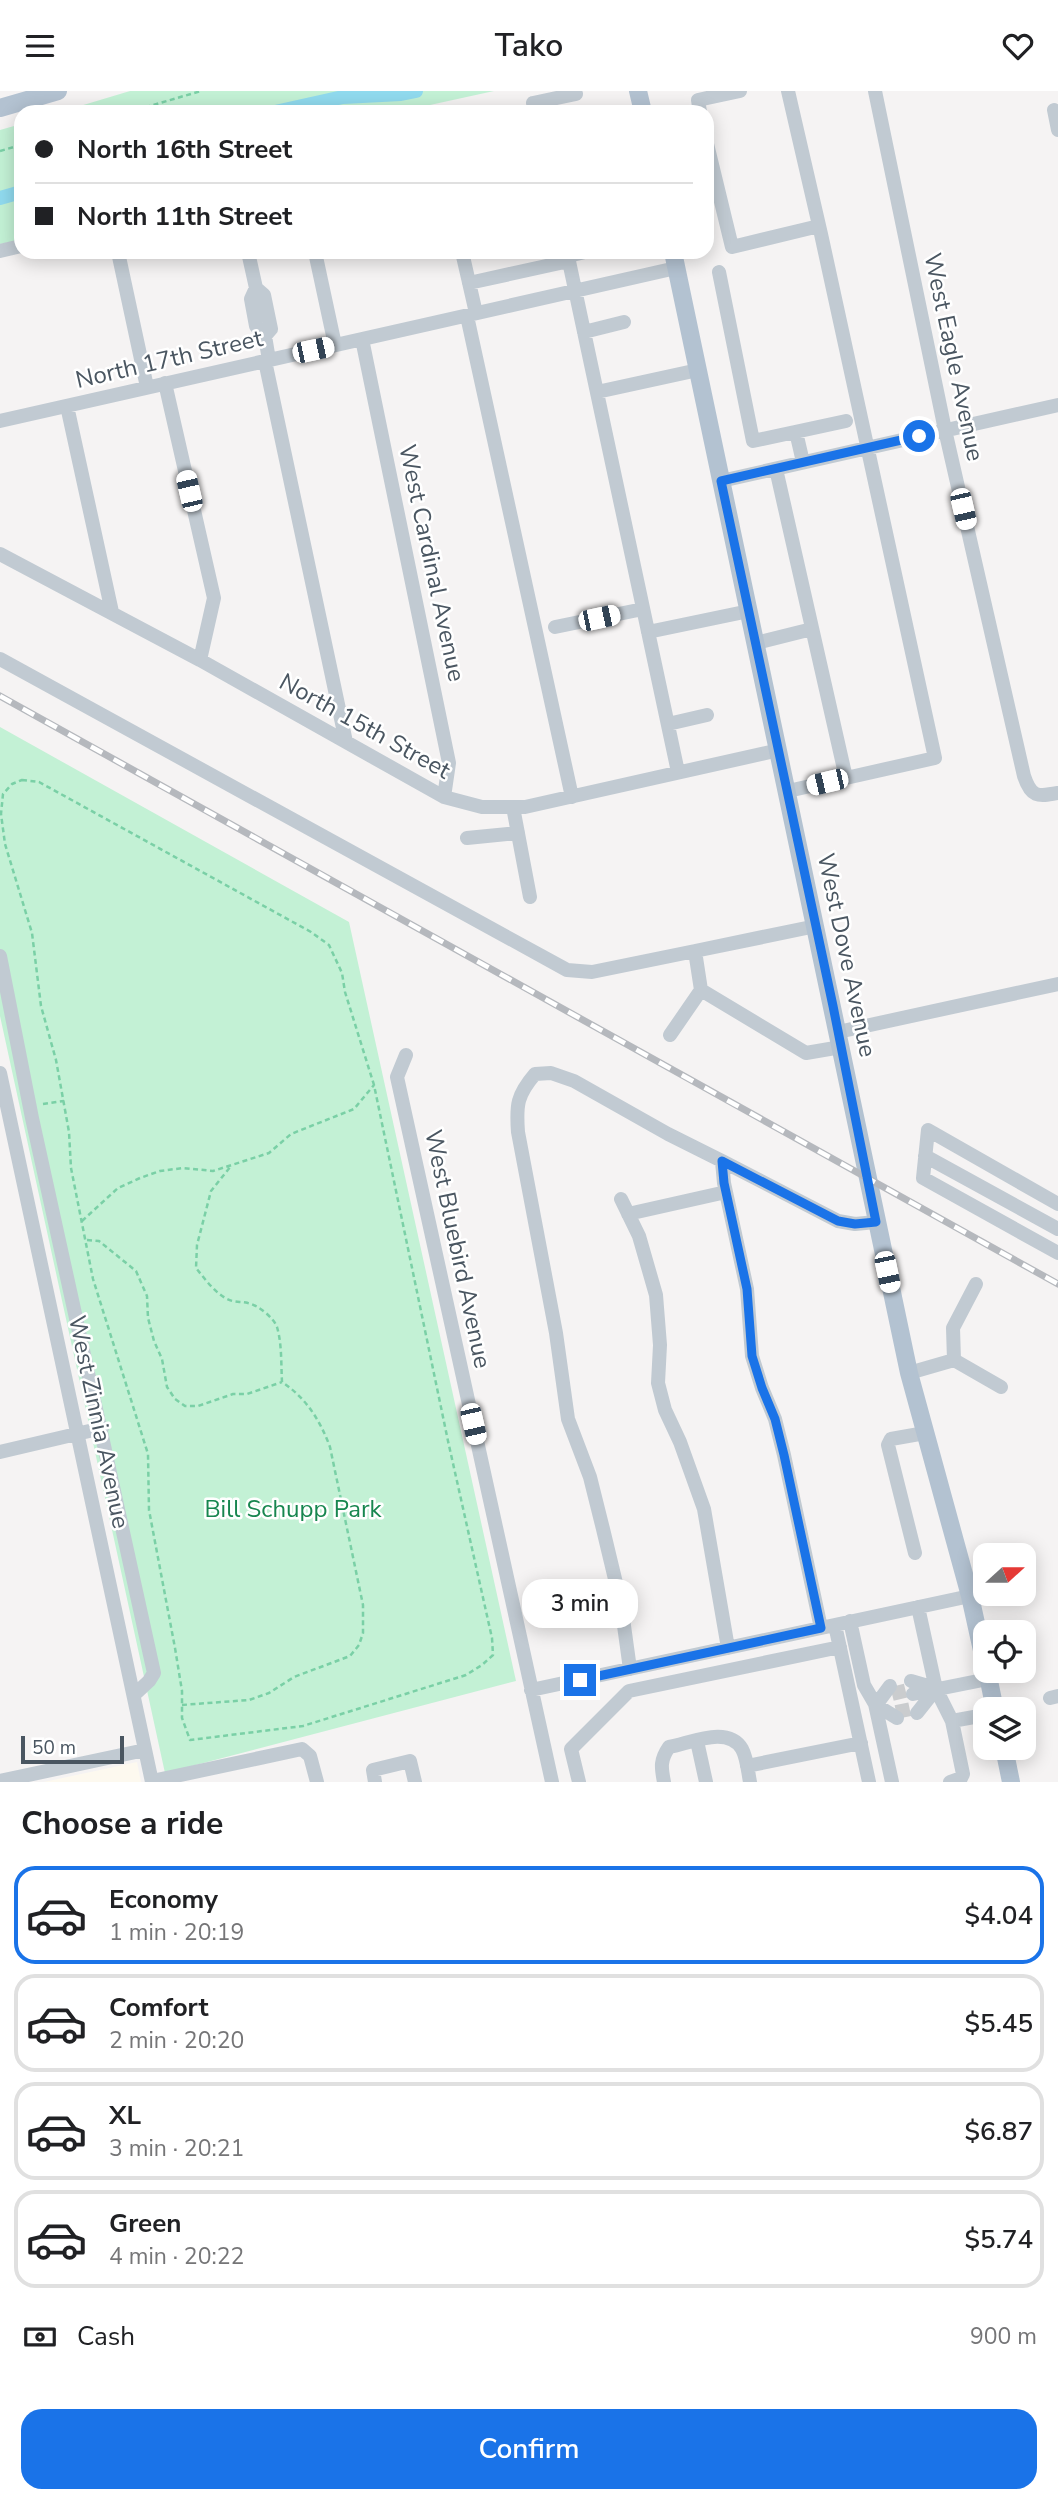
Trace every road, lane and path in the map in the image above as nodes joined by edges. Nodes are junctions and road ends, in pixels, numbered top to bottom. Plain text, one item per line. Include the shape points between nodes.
1 (58, 91) edge
2 (201, 91) edge
3 (740, 91) edge
4 (788, 91) edge
5 (875, 91) edge
6 (576, 94) dead end
7 (153, 105) edge
8 (534, 105) edge
9 (699, 105) edge
10 (0, 108) edge
11 (1054, 110) dead end
12 (1058, 130) edge
13 (714, 174) edge
14 (820, 226) junction
15 (120, 259) edge
16 (250, 259) edge
17 (316, 259) edge
18 (464, 259) edge
19 (557, 259) edge
20 (569, 259) edge
21 (675, 260) edge
22 (719, 272) dead end
23 (469, 282) junction
24 (575, 291) junction
25 (471, 314) junction
26 (624, 322) dead end
27 (584, 332) junction
28 (362, 339) junction
29 (335, 345) junction
30 (267, 361) junction
31 (698, 370) junction
32 (165, 383) junction
33 (147, 387) junction
34 (597, 392) junction
35 (1058, 405) edge
36 (66, 406) junction
37 (0, 421) edge
38 (846, 421) dead end
39 (945, 430) junction
40 (796, 432) junction
41 (867, 448) junction
42 (803, 462) junction
43 (776, 468) junction
44 (721, 481) junction
45 (0, 554) edge
46 (643, 609) junction
47 (749, 611) junction
48 (112, 613) junction
49 (555, 627) dead end
50 (812, 629) junction
51 (648, 632) junction
52 (756, 643) junction
53 (0, 659) edge
54 (200, 660) junction
55 (707, 715) dead end
56 (668, 724) junction
57 (346, 742) junction
58 (779, 750) junction
59 (678, 772) junction
60 (846, 778) junction
61 (788, 791) junction
62 (1058, 793) edge
63 (444, 797) junction
64 (572, 797) junction
65 (513, 807) junction
66 (518, 833) junction
67 (467, 838) dead end
68 (530, 897) dead end
69 (816, 926) junction
70 (695, 951) junction
71 (0, 956) edge
72 (1058, 984) edge
73 (701, 990) junction
74 (670, 1035) dead end
75 (840, 1040) junction
76 (406, 1055) dead end
77 (0, 1073) edge
78 (374, 1085) junction
79 (64, 1101) junction
80 (30, 1105) junction
81 (4, 1111) edge
82 (925, 1156) junction
83 (722, 1161) junction
84 (231, 1166) junction
85 (726, 1192) junction
86 (621, 1199) dead end
87 (1058, 1204) edge
88 (628, 1214) junction
89 (82, 1221) junction
90 (876, 1222) junction
91 (1058, 1229) edge
92 (85, 1240) junction
93 (1058, 1253) edge
94 (976, 1284) dead end
95 (954, 1360) junction
96 (909, 1373) junction
97 (282, 1382) junction
98 (1001, 1387) dead end
99 (102, 1429) junction
100 (925, 1433) junction
101 (79, 1434) junction
102 (0, 1452) edge
103 (915, 1553) dead end
104 (970, 1596) junction
105 (918, 1607) junction
106 (975, 1620) edge
107 (836, 1625) junction
108 (840, 1647) junction
109 (728, 1648) junction
110 (629, 1669) junction
111 (973, 1677) edge
112 (936, 1689) junction
113 (531, 1690) junction
114 (134, 1695) junction
115 (182, 1705) junction
116 (876, 1705) junction
117 (973, 1717) edge
118 (952, 1721) junction
119 (697, 1741) junction
120 (861, 1743) junction
121 (570, 1749) junction
122 (145, 1750) junction
123 (546, 1754) junction
124 (1006, 1760) edge
125 (747, 1766) junction
126 (205, 1776) edge
127 (0, 1781) edge
128 (152, 1781) edge
129 (317, 1782) edge
130 (375, 1782) edge
131 (415, 1782) edge
132 (552, 1782) edge
133 (579, 1782) edge
134 (664, 1782) edge
135 (706, 1782) edge
136 (750, 1782) edge
137 (869, 1782) edge
138 (892, 1782) edge
139 (950, 1782) edge
140 (1011, 1782) edge

1 - 10 main road
2 - 7 path
3 - 9 street via 698,100
4 - 14 street
5 - 39 street, West Eagle Avenue
6 - 8 street
11 - 12 street
13 - 14 street via 732,247
14 - 41 street
15 - 33 street
16 - 30 street via 271,328 265,336
17 - 29 street
18 - 23 street
19 - 23 street
20 - 24 street
21 - 24 street, North 17th Street
21 - 31 main road, West Dove Avenue
22 - 40 street via 753,441
23 - 25 street
24 - 25 street, North 17th Street
24 - 27 street
25 - 28 street, North 17th Street
25 - 64 street
26 - 27 street
27 - 34 street
28 - 29 street, North 17th Street
28 - 63 street, West Cardinal Avenue via 449,763
29 - 30 street, North 17th Street
30 - 32 street, North 17th Street
30 - 57 street
31 - 34 street
31 - 44 main road, West Dove Avenue
32 - 33 street, North 17th Street
32 - 54 street via 214,598
33 - 36 street, North 17th Street
34 - 46 street
35 - 39 street
36 - 37 street, North 17th Street
36 - 48 street
38 - 40 street
39 - 41 street
39 - 62 street, West Eagle Avenue via 1024,776 1033,794
40 - 42 street
41 - 42 street
41 - 60 street via 935,758
42 - 43 street
43 - 44 street
43 - 50 street
44 - 47 main road, West Dove Avenue
45 - 48 street, North 15th Street
46 - 49 street
46 - 51 street
47 - 51 street
47 - 52 main road, West Dove Avenue
48 - 54 street, North 15th Street
50 - 52 street
50 - 60 street
51 - 56 street
52 - 58 main road, West Dove Avenue
53 - 70 street via 567,970 592,972
54 - 57 street, North 15th Street
55 - 56 street
56 - 59 street
57 - 63 street, North 15th Street
58 - 59 street, North 15th Street
58 - 61 main road, West Dove Avenue
59 - 64 street, North 15th Street
60 - 61 street
61 - 69 main road, West Dove Avenue
63 - 65 street, North 15th Street via 482,807
64 - 65 street, North 15th Street
65 - 66 street
66 - 67 street
66 - 68 street
69 - 70 street
69 - 75 main road, West Dove Avenue
70 - 73 street
71 - 80 street
72 - 75 street
73 - 74 street
73 - 75 street via 806,1053
75 - 90 main road, West Dove Avenue
76 - 113 street, West Bluebird Avenue via 397,1077
77 - 81 street, West Zinnia Avenue
78 - 79 path via 342,973 329,945 38,782 22,780 4,794 1,814 5,844 32,933 41,1006
78 - 84 path via 354,1109 291,1134 269,1153
78 - 115 path via 493,1655 466,1675 303,1726 190,1740
79 - 80 path
79 - 89 path
80 - 99 street
81 - 101 street, West Zinnia Avenue
82 - 87 street via 928,1130
82 - 91 street
82 - 93 street via 923,1178
83 - 85 street
83 - 90 street via 838,1221
83 - 110 street via 551,1073 535,1075 523,1088 516,1108 568,1419 603,1529 621,1604
84 - 89 path via 213,1171 160,1171 140,1178 118,1188
84 - 97 path via 211,1191 196,1268 214,1290 261,1310 276,1325
85 - 88 street
85 - 107 street via 747,1289 752,1356
86 - 88 street
88 - 109 street via 656,1295 658,1383 704,1509
89 - 92 path
90 - 96 main road, West Dove Avenue
92 - 97 path via 99,1241 136,1271 147,1296 148,1318 167,1387 175,1399 198,1406
92 - 115 path via 148,1454 149,1510
94 - 95 street via 953,1328
95 - 96 street
95 - 98 street
96 - 100 main road, West Dove Avenue
97 - 115 path via 311,1409 330,1447 363,1605 363,1633 350,1656 294,1677 269,1693 249,1700
99 - 101 street
99 - 114 street via 154,1673
100 - 103 street via 891,1439 888,1445
100 - 104 main road, West Dove Avenue
101 - 102 street
101 - 114 street, West Zinnia Avenue
104 - 105 street
104 - 106 main road, West Dove Avenue
105 - 107 street
105 - 112 street
107 - 108 street
107 - 109 street
107 - 116 street
108 - 120 street
108 - 121 street via 629,1691
109 - 110 street
110 - 113 street
111 - 112 street
112 - 112 street via 914,1696
112 - 118 street
113 - 123 street, West Bluebird Avenue
114 - 122 street, West Zinnia Avenue
116 - 116 street via 894,1701
116 - 138 street
117 - 118 street
118 - 139 street via 963,1774
119 - 125 street via 720,1736 736,1740
119 - 134 street via 669,1747 661,1766
119 - 135 street
120 - 125 street
120 - 137 street
121 - 123 street
121 - 133 street
122 - 127 street
122 - 128 street, West Zinnia Avenue
123 - 132 street, West Bluebird Avenue
124 - 140 main road
125 - 136 street
126 - 128 street
126 - 129 street via 302,1749 310,1756
130 - 131 street via 373,1770 410,1761

